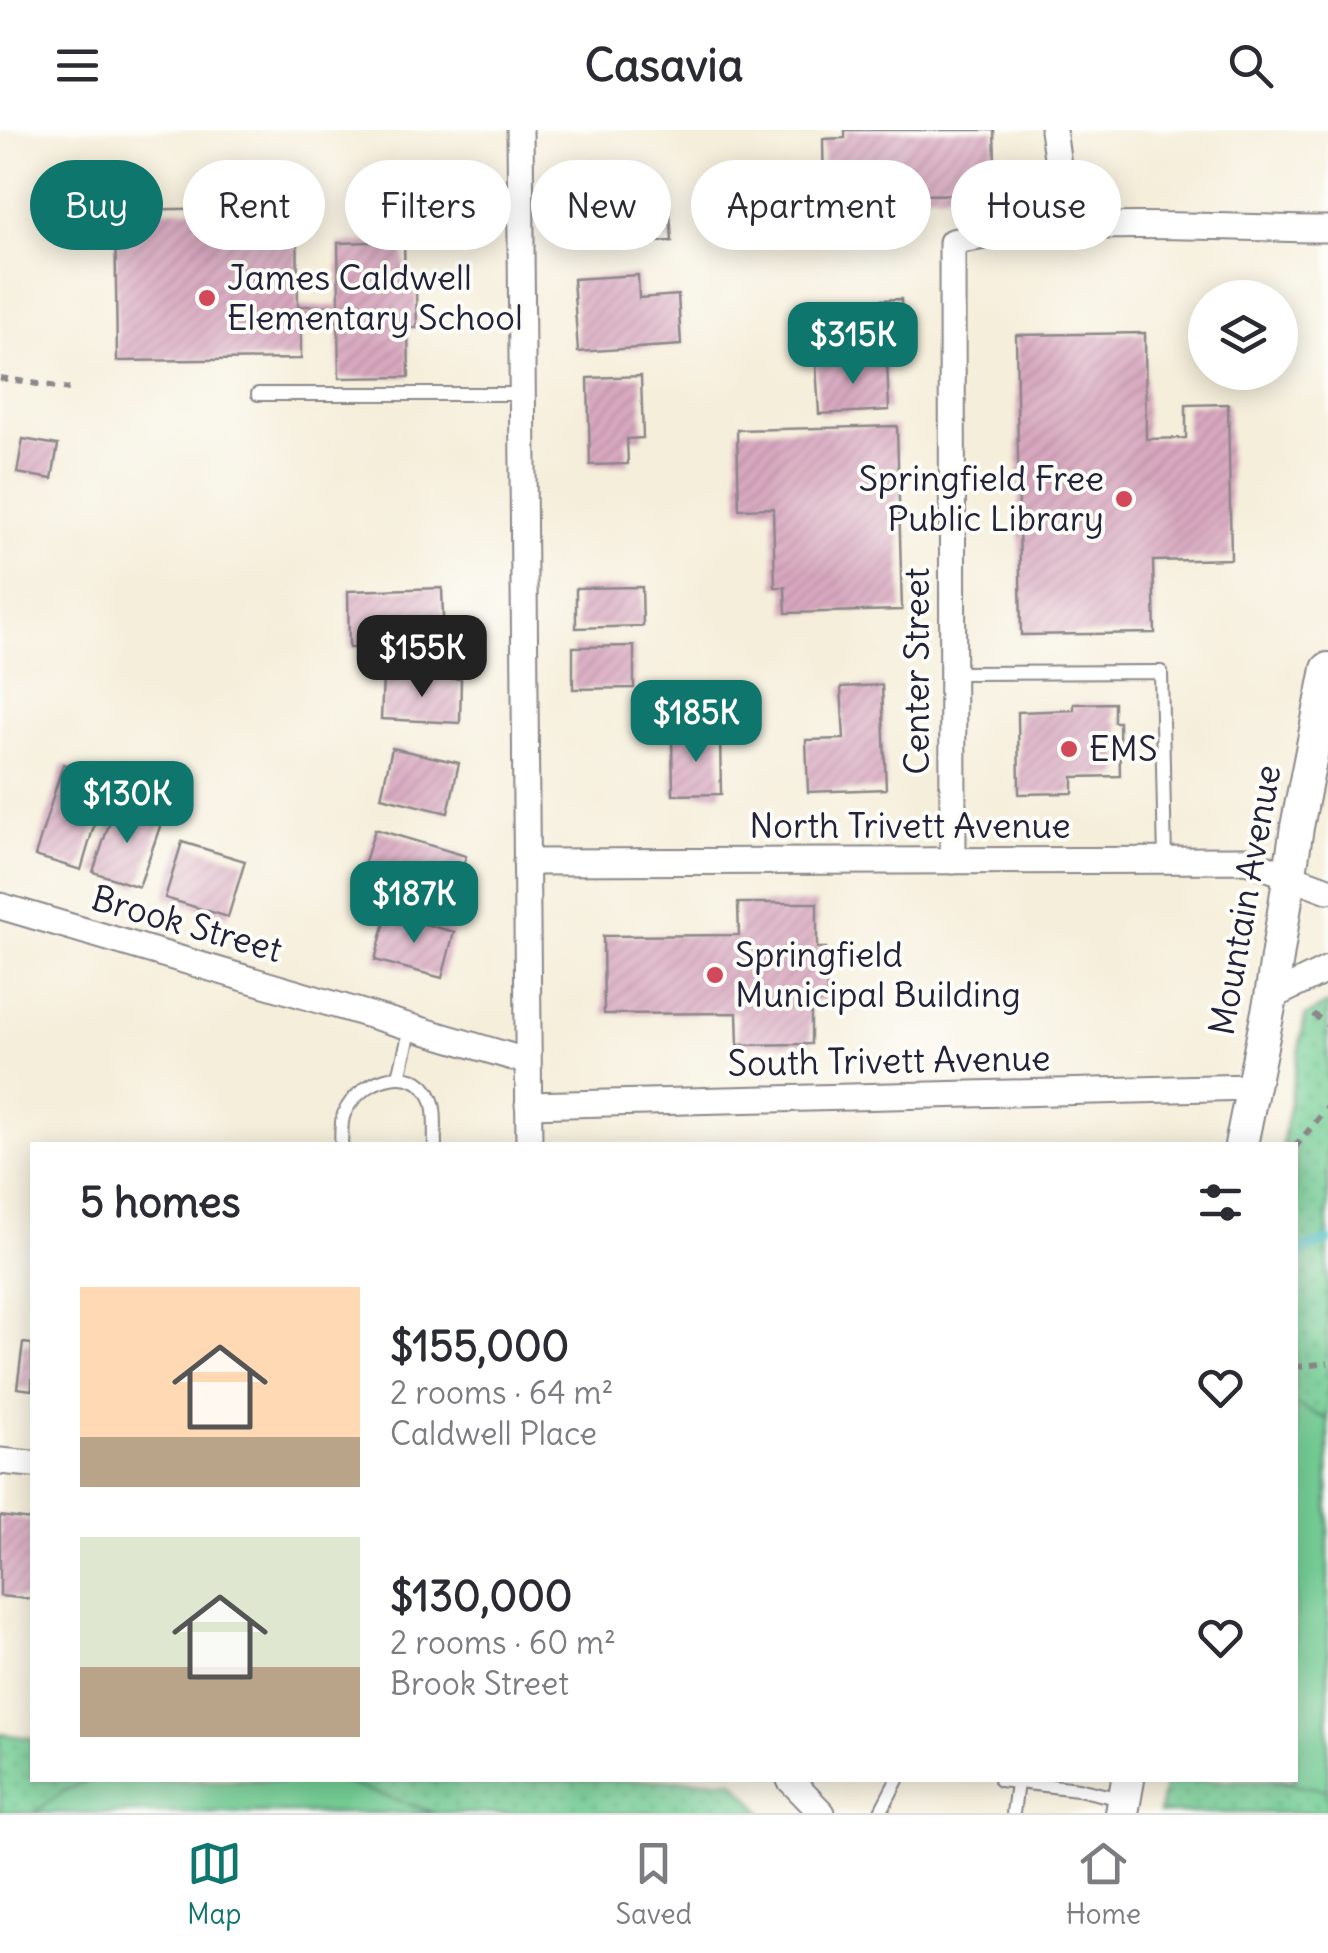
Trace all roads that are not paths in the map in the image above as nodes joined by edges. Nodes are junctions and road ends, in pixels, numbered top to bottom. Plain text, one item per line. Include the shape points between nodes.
1 (520, 130) edge
2 (1053, 130) edge
3 (1057, 160) edge
4 (1121, 227) edge
5 (1328, 229) edge
6 (952, 250) edge
7 (258, 394) dead end
8 (522, 394) junction
9 (1328, 670) edge
10 (952, 673) junction
11 (953, 861) junction
12 (1165, 861) junction
13 (526, 862) junction
14 (1292, 875) junction
15 (1328, 890) edge
16 (0, 906) edge
17 (1328, 969) edge
18 (1271, 997) junction
19 (411, 1027) junction
20 (526, 1060) junction
21 (399, 1077) junction
22 (1252, 1087) junction
23 (528, 1105) junction
24 (341, 1142) edge
25 (434, 1142) edge
26 (529, 1142) edge
27 (1242, 1142) edge
28 (0, 1461) edge
29 (30, 1464) edge
30 (792, 1782) edge
31 (896, 1782) edge
32 (1011, 1782) edge
33 (1016, 1783) junction
34 (1125, 1798) edge
35 (822, 1813) edge
36 (880, 1813) edge
37 (1013, 1813) edge

1 - 8 street
2 - 3 street
4 - 5 street
6 - 10 street, Center Street
7 - 8 lane
8 - 13 street
9 - 14 street, Mountain Avenue
10 - 11 street, Center Street
10 - 12 lane via 1161,672
11 - 12 street, North Trivett Avenue
11 - 13 street, North Trivett Avenue
12 - 14 street, North Trivett Avenue via 1246,860
13 - 20 street
14 - 15 street, North Trivett Avenue
14 - 18 street, Mountain Avenue
16 - 19 street, Brook Street
17 - 18 street
18 - 22 street, Mountain Avenue
19 - 20 street, Brook Street
19 - 21 lane
20 - 23 street
21 - 24 lane via 368,1085 354,1098 343,1116
21 - 25 lane via 429,1094
22 - 23 street, South Trivett Avenue
22 - 27 street, Mountain Avenue
23 - 26 street
28 - 29 street
30 - 35 street
31 - 36 lane
32 - 33 lane
33 - 34 lane
33 - 37 lane

